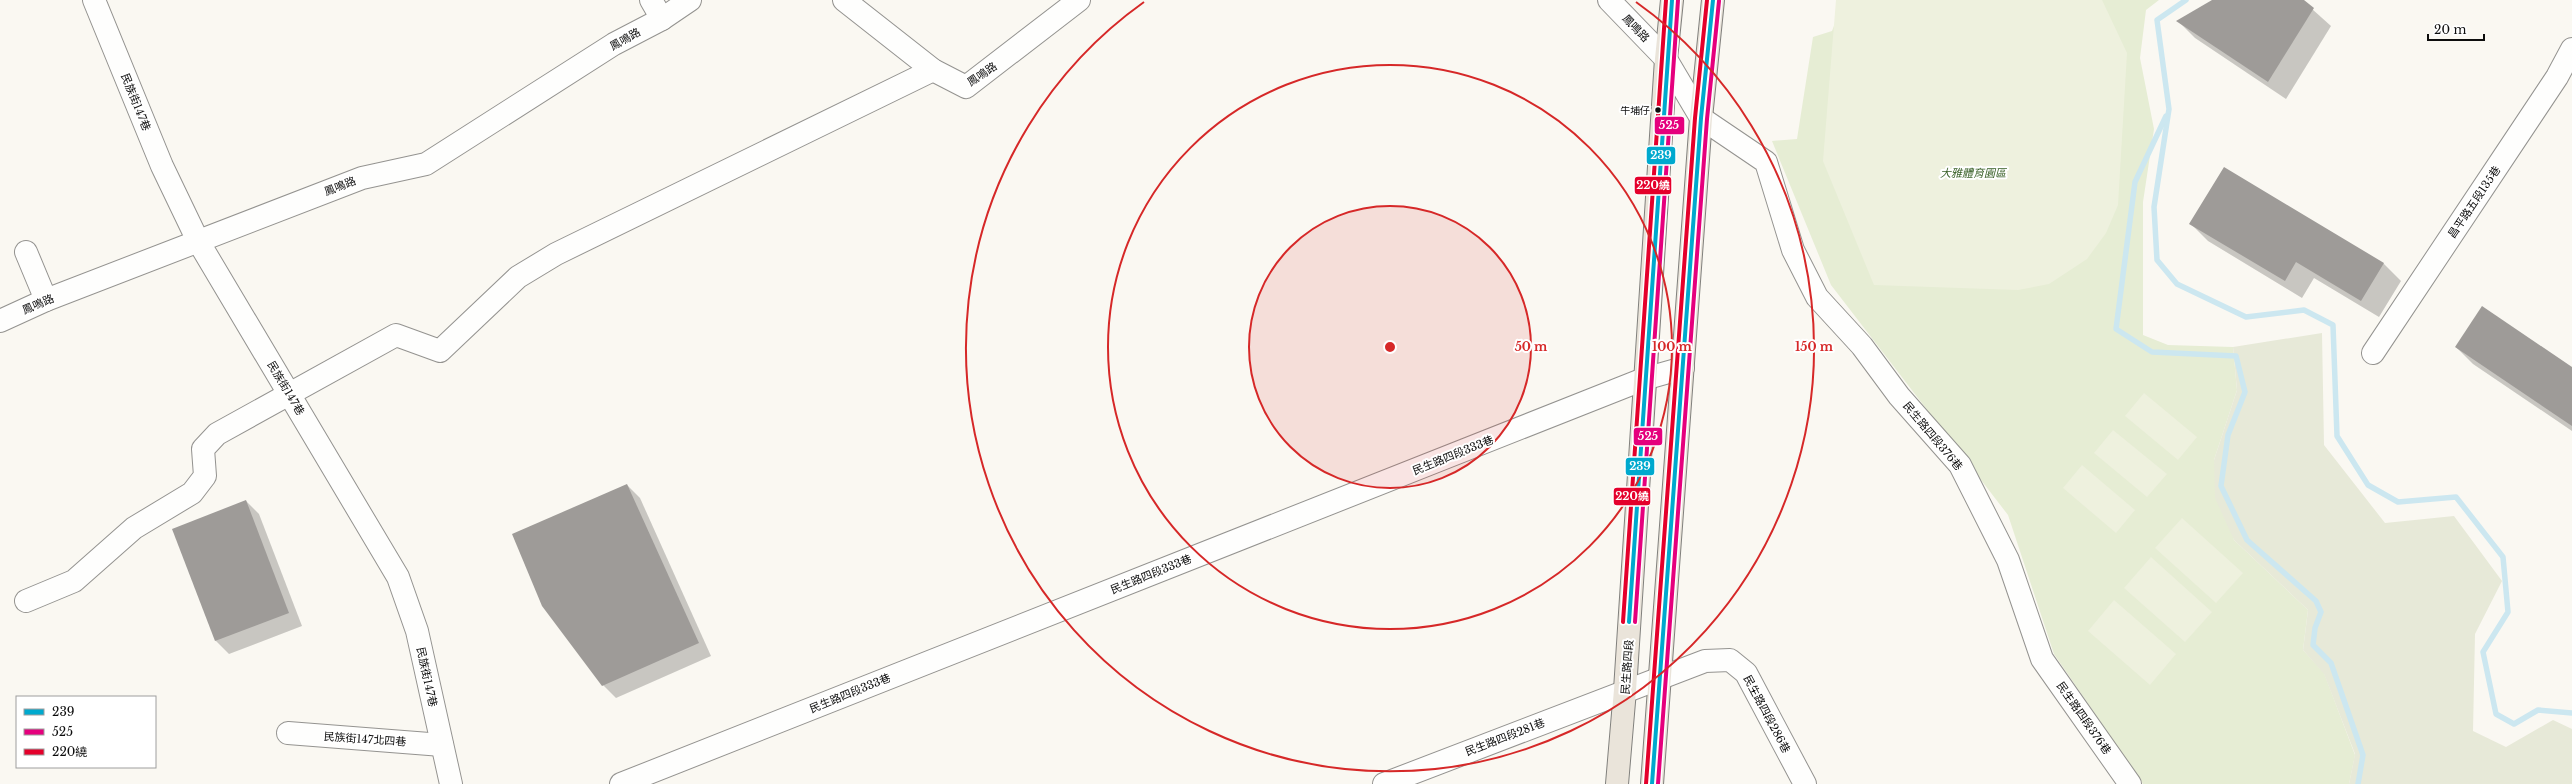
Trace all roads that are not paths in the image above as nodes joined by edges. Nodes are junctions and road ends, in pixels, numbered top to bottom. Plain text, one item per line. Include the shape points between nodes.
1 (94, 0) edge
2 (651, 0) edge
3 (690, 0) edge
4 (844, 0) edge
5 (1079, 0) edge
6 (1609, 0) edge
7 (1672, 0) edge
8 (1714, 0) edge
9 (662, 19) junction
10 (2572, 49) edge
11 (1666, 59) junction
12 (933, 70) junction
13 (1702, 118) junction
14 (198, 241) junction
15 (26, 252) dead end
16 (46, 300) junction
17 (0, 321) edge
18 (2373, 353) dead end
19 (1683, 368) junction
20 (1644, 379) junction
21 (289, 394) junction
22 (26, 601) dead end
23 (1660, 679) junction
24 (1625, 690) junction
25 (288, 733) dead end
26 (442, 745) junction
27 (451, 784) edge
28 (621, 784) edge
29 (1384, 784) edge
30 (1617, 784) edge
31 (1652, 784) edge
32 (1806, 784) edge
33 (2130, 784) edge

1 - 14 street, 民族街147巷 via 162,166
2 - 9 street
3 - 9 street, 鳳鳴路
4 - 12 street, 鳳鳴路
5 - 12 street, 鳳鳴路 via 966,87
6 - 11 street, 鳳鳴路
7 - 11 main road, 民生路四段
8 - 13 main road
9 - 14 street, 鳳鳴路 via 614,44 426,164 362,178
10 - 18 street, 昌平路五段135巷 via 2557,77
11 - 13 street, 鳳鳴路
11 - 20 main road, 民生路四段
12 - 21 street via 556,254 518,277 440,351 396,335
13 - 19 main road
13 - 33 street, 民生路四段376巷 via 1766,162 1793,250 1817,297 1862,346 1899,396 1960,465 2008,560 2042,659
14 - 16 street, 鳳鳴路
14 - 21 street, 民族街147巷
15 - 16 street
16 - 17 street, 鳳鳴路
19 - 20 street, 民生路四段333巷
19 - 23 main road
20 - 24 main road, 民生路四段
20 - 28 street, 民生路四段333巷
21 - 22 street via 218,434 203,449 205,476 192,493 134,528 74,580
21 - 26 street, 民族街147巷 via 398,577 417,631
23 - 24 street, 民生路四段286巷
23 - 31 main road
23 - 32 street, 民生路四段286巷 via 1706,660 1730,660 1746,672
24 - 29 street, 民生路四段281巷
24 - 30 main road, 民生路四段
25 - 26 street, 民族街147北四巷
26 - 27 street, 民族街147巷

